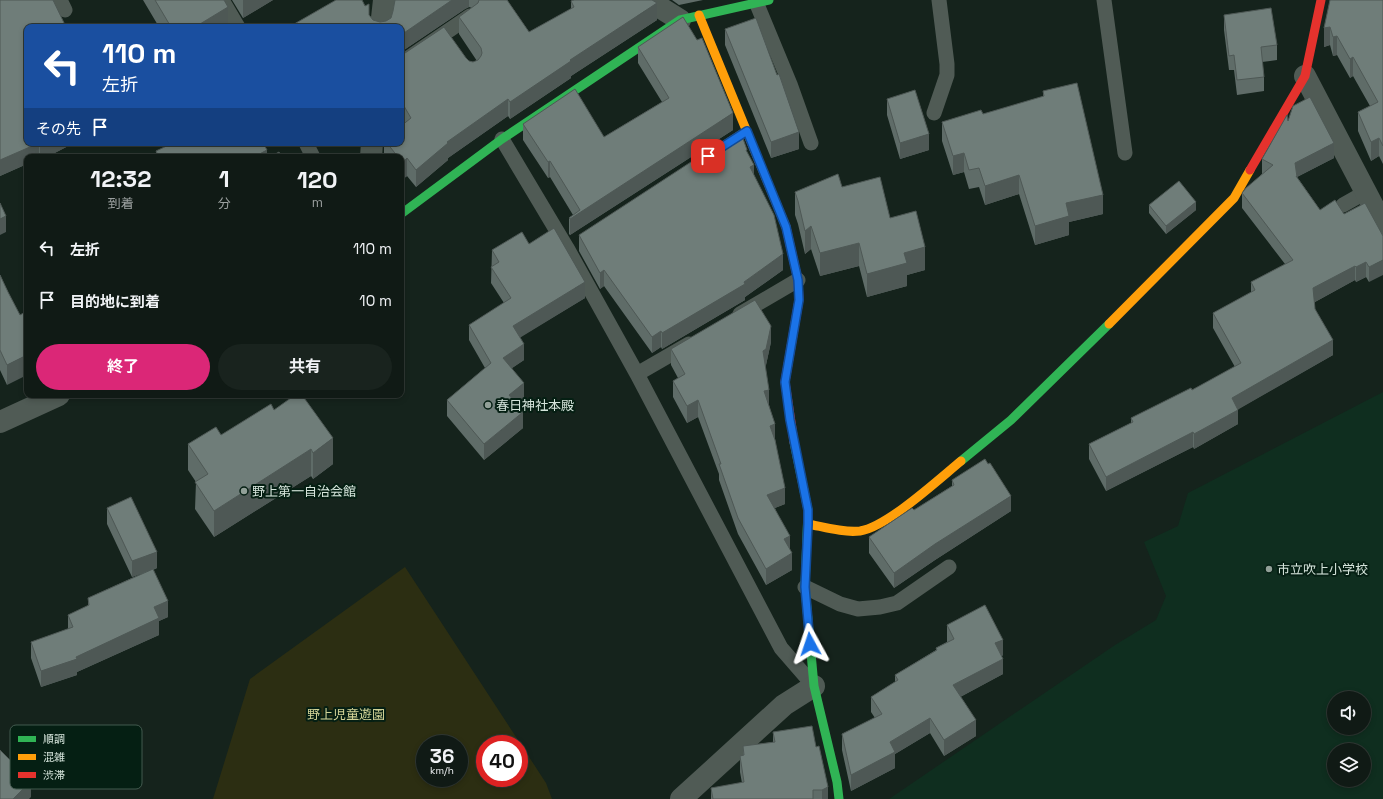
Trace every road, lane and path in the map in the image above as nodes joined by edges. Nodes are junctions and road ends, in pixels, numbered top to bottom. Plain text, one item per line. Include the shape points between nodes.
1 (222, 0) edge
2 (384, 0) edge
3 (648, 0) edge
4 (939, 0) edge
5 (1104, 0) edge
6 (1321, 0) edge
7 (762, 1) edge
8 (470, 16) edge
9 (689, 18) junction
10 (236, 24) edge
11 (381, 24) edge
12 (447, 32) junction
13 (456, 44) edge
14 (404, 61) edge
15 (1306, 76) junction
16 (934, 113) dead end
17 (747, 131) junction
18 (502, 139) junction
19 (734, 139) edge
20 (811, 143) dead end
21 (1125, 153) dead end
22 (1366, 192) junction
23 (1343, 205) dead end
24 (404, 212) edge
25 (1383, 225) edge
26 (580, 239) edge
27 (567, 248) junction
28 (798, 280) junction
29 (731, 319) edge
30 (704, 335) edge
31 (637, 374) junction
32 (50, 398) edge
33 (2, 414) edge
34 (808, 524) junction
35 (949, 567) dead end
36 (805, 587) junction
37 (814, 686) junction
38 (681, 799) edge
39 (840, 799) edge

1 - 10 lane
2 - 11 street
3 - 9 street
4 - 16 lane via 947,75
5 - 21 lane
6 - 15 street
7 - 9 street
7 - 20 lane
8 - 12 lane
9 - 17 street
9 - 18 street
12 - 13 lane
12 - 14 lane
15 - 22 street
15 - 34 street via 1234,198 1011,420 910,503 881,523 861,531
17 - 19 lane
17 - 28 street via 786,227
18 - 24 street
18 - 27 lane
22 - 23 lane
22 - 25 street
26 - 27 lane
27 - 31 lane
28 - 29 lane
28 - 34 street via 799,300 785,382 808,510
30 - 31 lane
31 - 37 lane via 781,648
32 - 33 street
34 - 36 street
35 - 36 lane via 896,603 880,608 858,609 840,604
36 - 37 street
37 - 38 street via 784,705
37 - 39 street

